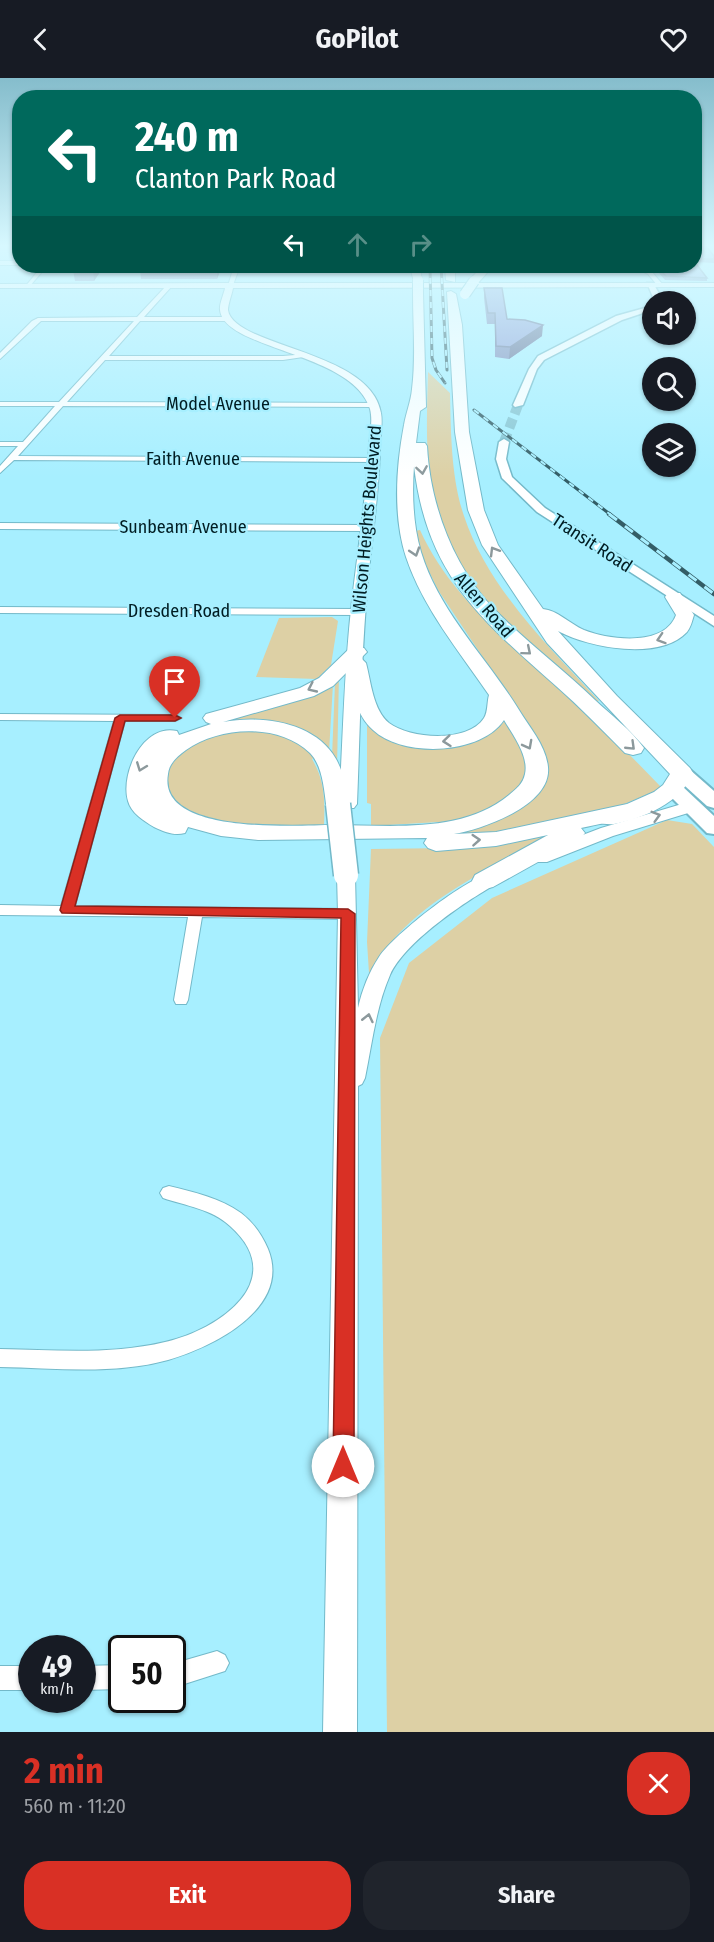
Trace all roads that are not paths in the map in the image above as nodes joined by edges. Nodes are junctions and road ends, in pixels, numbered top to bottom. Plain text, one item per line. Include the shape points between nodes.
1 (34, 322) edge
2 (137, 322) edge
3 (232, 322) edge
4 (418, 322) edge
5 (598, 322) edge
6 (613, 322) edge
7 (456, 325) edge
8 (563, 345) junction
9 (307, 356) junction
10 (0, 357) edge
11 (104, 358) junction
12 (419, 390) junction
13 (0, 404) edge
14 (62, 404) junction
15 (374, 405) junction
16 (518, 405) tunnel mouth
17 (504, 442) tunnel mouth
18 (0, 444) edge
19 (25, 444) junction
20 (12, 458) junction
21 (374, 460) junction
22 (0, 471) edge
23 (0, 526) edge
24 (367, 528) junction
25 (674, 597) junction
26 (526, 600) junction
27 (0, 610) edge
28 (358, 612) junction
29 (714, 622) edge
30 (357, 658) junction
31 (499, 694) junction
32 (0, 717) edge
33 (120, 718) junction
34 (175, 718) dead end
35 (678, 781) junction
36 (713, 800) edge
37 (343, 804) junction
38 (692, 806) junction
39 (626, 811) junction
40 (714, 828) edge
41 (346, 875) joint
42 (484, 882) junction
43 (0, 910) edge
44 (67, 910) junction
45 (196, 912) junction
46 (348, 914) junction
47 (181, 1000) dead end
48 (345, 1116) junction
49 (169, 1193) dead end
50 (0, 1358) edge
51 (217, 1663) dead end
52 (186, 1672) edge
53 (0, 1678) edge
54 (18, 1678) edge
55 (340, 1732) edge

1 - 10 street
2 - 11 street
3 - 9 main road, Wilson Heights Boulevard via 264,342
4 - 12 highway, Allen Road
5 - 8 street
6 - 8 street
26 -> 7 highway, Allen Road via 490,545 476,510 462,432
8 - 16 street via 537,363
9 - 11 street
9 - 15 main road, Wilson Heights Boulevard via 343,372
11 - 14 street
12 -> 31 highway via 408,442 406,494 412,549 456,635
12 -> 35 highway, Allen Road via 420,454 427,500 441,546 456,574 494,620
13 - 14 street, Model Avenue
14 - 15 street, Model Avenue
14 - 19 street
15 - 21 main road, Wilson Heights Boulevard
17 - 25 street, Transit Road via 500,452 504,470 519,492
18 - 19 street
19 - 20 street
20 - 21 street, Faith Avenue
20 - 22 street
21 - 24 main road, Wilson Heights Boulevard
23 - 24 street, Sunbeam Avenue
24 - 28 main road, Wilson Heights Boulevard
25 -> 26 highway via 685,615 682,626 661,639 637,643 599,640 574,632
25 - 29 street, Transit Road
26 - 35 highway, Allen Road via 554,639
27 - 28 street, Dresden Road
28 - 30 main road, Wilson Heights Boulevard
31 -> 30 highway via 495,719 486,729 448,742 423,742 390,733 372,717
30 - 37 main road, Wilson Heights Boulevard
30 -> 39 highway via 308,692 190,725 158,742 141,761 136,781 141,804 160,821 196,836 232,843 417,844 496,839
31 -> 37 highway via 532,751 537,768 534,783 515,804 494,816 445,829 226,829 173,811 157,792 158,768 164,758 195,736 232,727 266,726 304,738 317,748 328,763
32 - 33 street
33 - 34 street
33 - 44 street
35 - 36 main road, Allen Road
35 - 38 main road, Allen Road
35 - 39 highway
36 - 38 street
37 - 41 highway, bridge
38 - 40 main road, Allen Road
42 -> 38 main road via 574,843
39 - 42 highway via 555,841
41 - 46 main road
48 -> 42 main road via 375,985 386,963 418,929
43 - 44 street
44 - 45 street
45 - 46 street
45 - 47 street
46 - 48 main road
48 - 55 main road
49 - 50 street via 207,1204 237,1220 260,1245 264,1276 255,1300 242,1314 190,1344 139,1358
51 - 52 street
53 - 54 street

